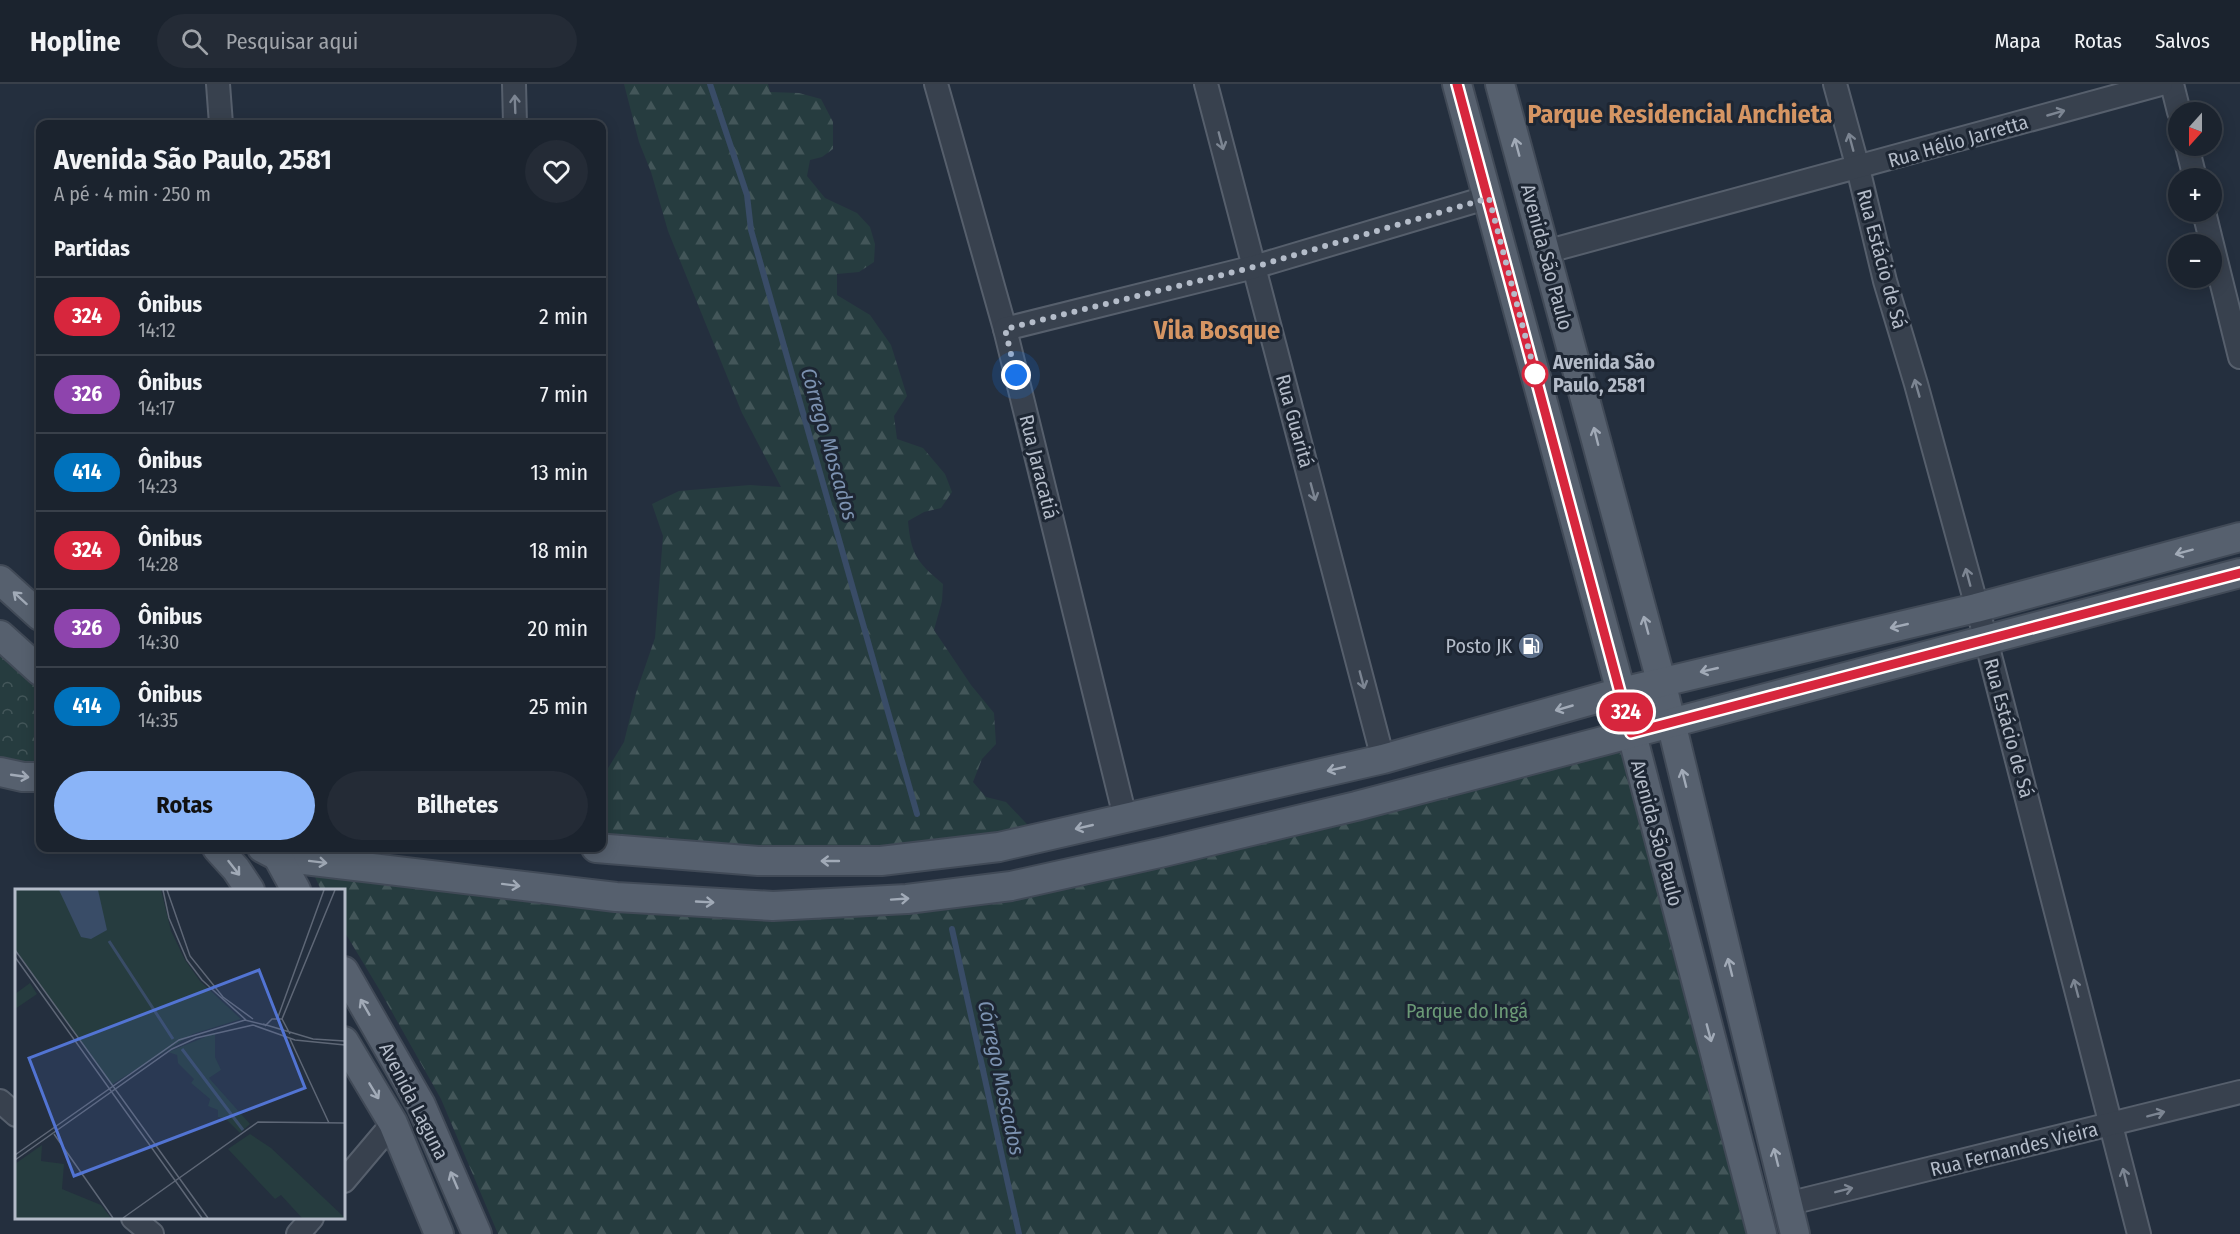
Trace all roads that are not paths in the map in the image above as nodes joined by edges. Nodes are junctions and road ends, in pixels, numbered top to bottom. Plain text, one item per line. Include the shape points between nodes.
1 (218, 84) edge
2 (514, 84) edge
3 (936, 84) edge
4 (1206, 84) edge
5 (1457, 84) edge
6 (1500, 84) edge
7 (1835, 84) edge
8 (2161, 84) edge
9 (2172, 84) edge
10 (2176, 102) edge
11 (220, 120) edge
12 (515, 120) edge
13 (1858, 168) junction
14 (1489, 198) junction
15 (2206, 222) edge
16 (1545, 252) junction
17 (1254, 267) junction
18 (1005, 329) junction
19 (2240, 357) edge
20 (2240, 537) edge
21 (2240, 573) edge
22 (0, 580) edge
23 (1976, 608) junction
24 (36, 612) edge
25 (0, 635) edge
26 (1986, 640) junction
27 (36, 667) edge
28 (1661, 681) junction
29 (1621, 692) junction
30 (1671, 723) junction
31 (1631, 733) junction
32 (1383, 759) junction
33 (0, 772) edge
34 (36, 777) edge
35 (1125, 817) junction
36 (606, 849) edge
37 (221, 852) edge
38 (272, 852) edge
39 (278, 852) edge
40 (249, 889) edge
41 (295, 889) edge
42 (345, 973) edge
43 (345, 1043) edge
44 (2240, 1092) edge
45 (0, 1101) edge
46 (15, 1114) edge
47 (393, 1124) junction
48 (2112, 1125) junction
49 (345, 1180) edge
50 (1787, 1204) junction
51 (134, 1219) edge
52 (311, 1219) edge
53 (152, 1234) edge
54 (298, 1234) edge
55 (439, 1234) edge
56 (477, 1234) edge
57 (1762, 1234) edge
58 (1795, 1234) edge
59 (2139, 1234) edge

1 - 11 street
12 -> 2 street
3 - 18 street, Rua Jaracatiá
4 -> 17 street, Rua Guaritá
5 - 14 main road, Avenida São Paulo
16 -> 6 main road, Avenida São Paulo
13 -> 7 street, Rua Estácio de Sá
13 -> 8 street, Rua Hélio Jarretta
9 - 10 street
13 - 16 street, Rua Hélio Jarretta
23 -> 13 street, Rua Estácio de Sá via 1885,281
14 - 17 street
14 - 29 main road, Avenida São Paulo
15 - 19 street
28 -> 16 main road, Avenida São Paulo
17 - 18 street
17 -> 32 street, Rua Guaritá
18 - 35 street, Rua Jaracatiá
20 -> 23 main road
21 - 26 main road
24 -> 22 main road
23 - 26 street, Rua Estácio de Sá
23 -> 28 main road
25 - 27 main road
26 - 30 main road
48 -> 26 street, Rua Estácio de Sá
28 - 29 main road
28 - 30 main road, Avenida São Paulo
29 - 31 main road, Avenida São Paulo
29 -> 32 main road
30 - 31 main road
50 -> 30 main road, Avenida São Paulo
39 -> 31 main road via 616,897 773,906 907,899 1011,886 1164,852
31 -> 57 main road, Avenida São Paulo
32 -> 35 main road
33 -> 34 main road
35 -> 36 main road via 999,847 881,861 758,861
37 -> 40 main road
38 - 41 main road
56 -> 42 main road, Avenida Laguna via 421,1105
43 -> 47 main road, Avenida Laguna
48 -> 44 street, Rua Fernandes Vieira
45 - 46 street
47 - 49 street
47 - 55 main road, Avenida Laguna
50 -> 48 street, Rua Fernandes Vieira
59 -> 48 street, Rua Estácio de Sá
50 - 58 main road, Avenida São Paulo
51 - 53 street
52 - 54 street

